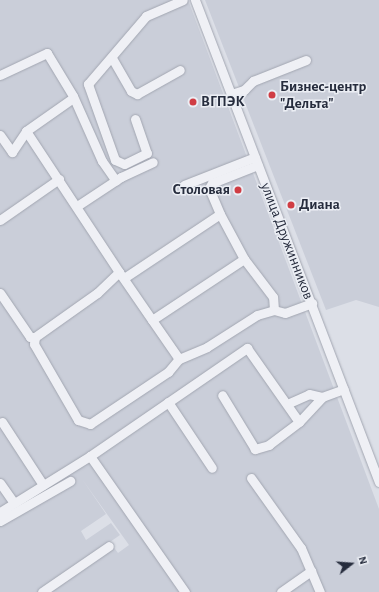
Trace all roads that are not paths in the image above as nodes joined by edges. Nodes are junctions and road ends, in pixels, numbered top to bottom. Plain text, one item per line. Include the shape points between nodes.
1 (183, 0) edge
2 (195, 0) edge
3 (112, 58) junction
4 (306, 60) dead end
5 (180, 70) dead end
6 (0, 75) edge
7 (231, 94) junction
8 (73, 98) junction
9 (135, 119) dead end
10 (26, 131) junction
11 (0, 135) edge
12 (257, 161) junction
13 (153, 162) dead end
14 (60, 179) junction
15 (116, 181) junction
16 (184, 185) dead end
17 (77, 206) junction
18 (220, 214) junction
19 (0, 220) edge
20 (244, 259) junction
21 (122, 275) junction
22 (0, 293) edge
23 (312, 303) junction
24 (274, 310) junction
25 (152, 320) junction
26 (35, 337) junction
27 (179, 359) junction
28 (344, 389) junction
29 (222, 396) dead end
30 (322, 398) junction
31 (168, 402) junction
32 (286, 404) junction
33 (2, 422) dead end
34 (299, 422) junction
35 (90, 456) junction
36 (212, 468) dead end
37 (251, 478) dead end
38 (70, 481) dead end
39 (0, 482) edge
40 (379, 482) edge
41 (43, 485) junction
42 (14, 503) junction
43 (0, 512) edge
44 (0, 521) edge
45 (109, 546) dead end
46 (311, 571) junction
47 (42, 592) edge
48 (185, 592) edge
49 (281, 592) edge
50 (320, 592) edge

1 - 3 street via 146,16
2 - 7 street, улица Дружинников
3 - 5 street via 132,92 137,94
3 - 9 street via 88,84 115,160 124,164 147,153
4 - 7 street via 253,80 244,90
6 - 8 street via 46,53
7 - 12 street, улица Дружинников
8 - 10 street
8 - 15 street via 102,161
10 - 11 street via 12,152
10 - 14 street
12 - 16 street
12 - 18 street via 238,175 212,183 209,188
12 - 23 street, улица Дружинников
13 - 15 street
14 - 17 street
14 - 19 street
15 - 17 street
17 - 21 street
18 - 20 street
18 - 21 street
20 - 24 street via 273,297
20 - 25 street
21 - 25 street
21 - 26 street
22 - 26 street via 30,337
23 - 24 street via 285,313
23 - 28 street, улица Дружинников
24 - 27 street via 257,315 207,347
25 - 27 street
26 - 27 street via 36,352 83,424 90,424 168,372
28 - 30 street
28 - 40 street, улица Дружинников
29 - 34 street via 255,449 269,445
30 - 32 street via 309,394
30 - 34 street
31 - 32 street via 247,348
31 - 35 street
31 - 36 street
32 - 34 street
33 - 41 street
35 - 41 street
35 - 48 street
37 - 46 street via 301,548
38 - 44 street
39 - 42 street
41 - 42 street
42 - 43 street
45 - 47 street
46 - 49 street
46 - 50 street

